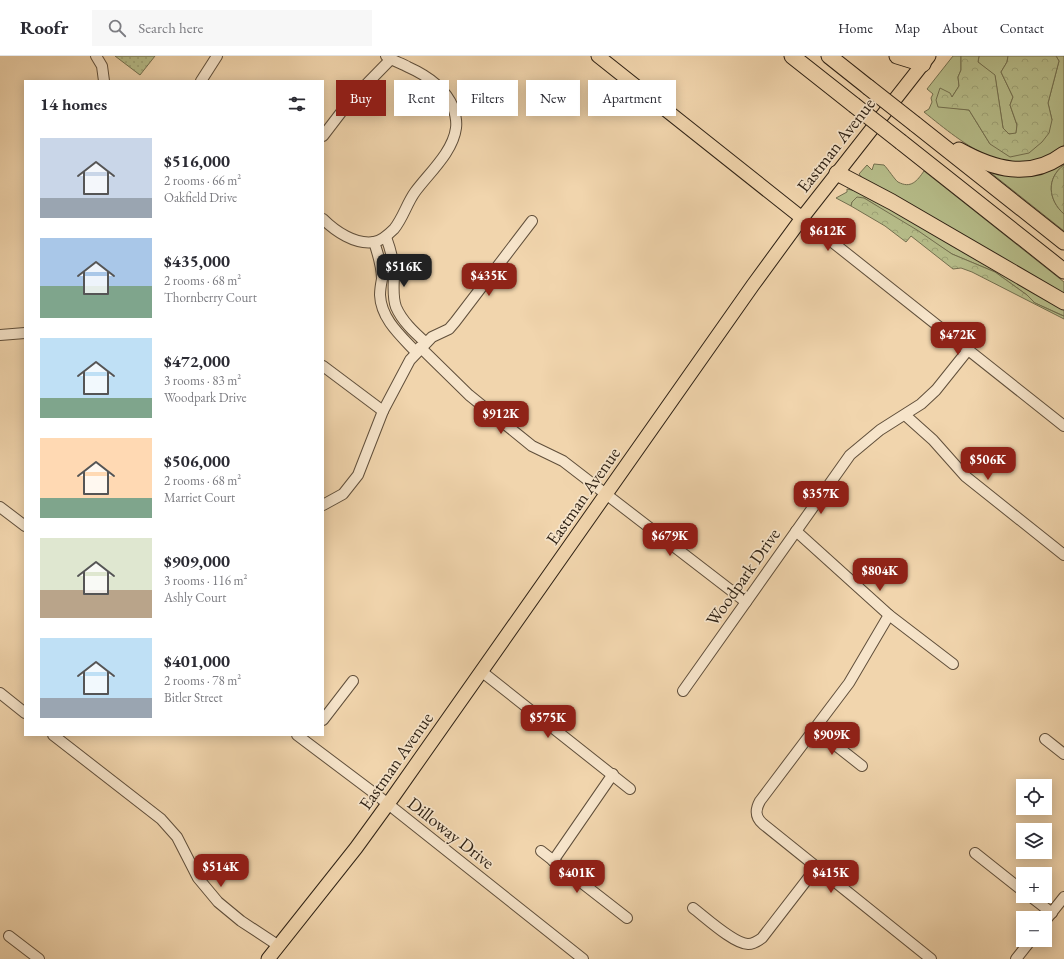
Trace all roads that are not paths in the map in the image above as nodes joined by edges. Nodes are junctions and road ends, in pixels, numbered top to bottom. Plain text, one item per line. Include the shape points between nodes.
1 (96, 56) edge
2 (217, 56) edge
3 (598, 56) edge
4 (792, 56) edge
5 (829, 56) edge
6 (897, 56) edge
7 (389, 58) edge
8 (926, 60) edge
9 (104, 80) edge
10 (203, 80) edge
11 (917, 125) junction
12 (324, 134) edge
13 (1064, 154) edge
14 (837, 173) junction
15 (802, 218) junction
16 (324, 219) edge
17 (532, 221) dead end
18 (386, 237) junction
19 (374, 242) junction
20 (1064, 242) edge
21 (1064, 271) edge
22 (1064, 302) edge
23 (24, 332) edge
24 (0, 335) edge
25 (420, 347) junction
26 (968, 350) junction
27 (324, 367) edge
28 (383, 411) junction
29 (905, 415) junction
30 (1064, 426) edge
31 (606, 494) junction
32 (324, 505) edge
33 (0, 507) edge
34 (24, 525) edge
35 (796, 531) junction
36 (1064, 555) edge
37 (746, 602) junction
38 (889, 615) junction
39 (953, 664) dead end
40 (481, 671) junction
41 (353, 681) dead end
42 (683, 691) dead end
43 (0, 693) edge
44 (24, 712) edge
45 (324, 719) edge
46 (815, 729) junction
47 (54, 736) edge
48 (309, 738) edge
49 (1045, 739) dead end
50 (1064, 754) edge
51 (862, 766) dead end
52 (613, 774) junction
53 (630, 789) dead end
54 (388, 804) junction
55 (541, 851) dead end
56 (975, 854) dead end
57 (553, 861) junction
58 (816, 868) junction
59 (1016, 886) edge
60 (1064, 897) edge
61 (1039, 903) edge
62 (693, 908) dead end
63 (1049, 911) edge
64 (1052, 913) edge
65 (627, 918) dead end
66 (9, 936) dead end
67 (279, 946) junction
68 (1025, 947) edge
69 (39, 959) edge
70 (268, 959) edge
71 (583, 959) edge
72 (931, 959) edge
73 (1016, 959) edge

1 - 9 street via 102,66
2 - 10 street
3 - 15 main road
4 - 21 highway, bridge
5 - 11 highway, bridge
6 - 8 highway
7 - 12 street
7 - 18 street via 409,67 446,95 456,118 456,128 447,150 415,192
8 - 14 main road, Eastman Avenue
11 - 13 highway via 975,159 1008,170 1041,167
11 - 20 highway
14 - 15 main road, Eastman Avenue
14 - 22 highway
15 - 26 street
15 - 31 main road, Eastman Avenue
16 - 19 street via 338,232 351,239
17 - 25 street via 449,329 432,337
18 - 19 street
18 - 25 street via 392,256 395,305
19 - 25 street via 380,260 380,295 384,312 391,326
23 - 24 street
25 - 28 street via 402,372
25 - 31 street via 469,395 532,446 563,461
26 - 29 street, Woodpark Drive via 936,390
26 - 30 street
27 - 28 street
28 - 32 street via 358,476 335,500
29 - 35 street, Woodpark Drive via 880,430 850,455
29 - 36 street via 933,440 965,476
31 - 37 street
31 - 40 main road, Eastman Avenue
33 - 34 street
35 - 37 street, Woodpark Drive
35 - 38 street
37 - 42 street, Woodpark Drive
38 - 39 street
38 - 46 street via 849,683
40 - 52 street
40 - 54 main road, Eastman Avenue
41 - 45 street
43 - 44 street
46 - 51 street
46 - 58 street via 760,801 756,813 758,820
47 - 67 street via 161,819 177,837 198,878 218,902
48 - 54 street, Dilloway Drive
49 - 50 street
52 - 53 street
52 - 57 street
54 - 67 main road, Eastman Avenue
54 - 71 street, Dilloway Drive
55 - 57 street
56 - 59 street
57 - 65 street
58 - 62 street via 762,938 755,943 747,944 736,940
58 - 72 street
60 - 64 street
61 - 63 street
66 - 69 street
67 - 70 main road, Eastman Avenue
68 - 73 street

